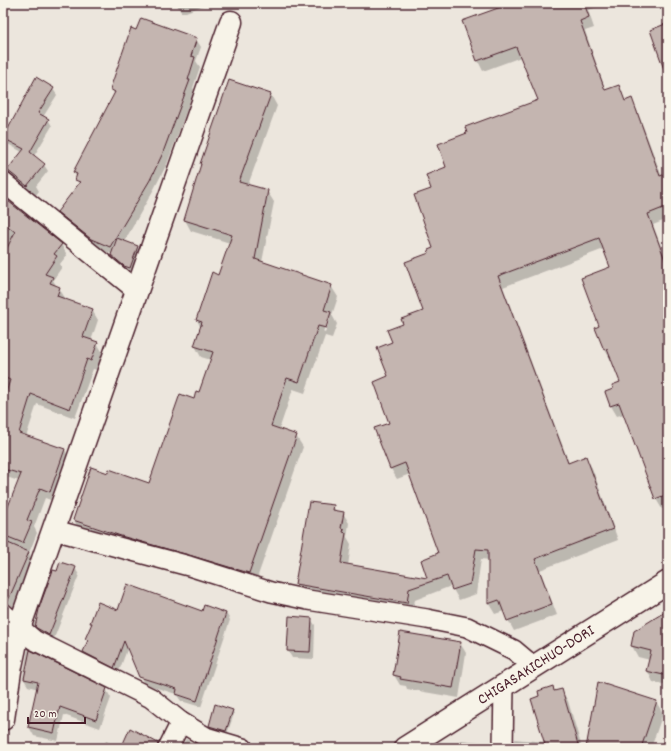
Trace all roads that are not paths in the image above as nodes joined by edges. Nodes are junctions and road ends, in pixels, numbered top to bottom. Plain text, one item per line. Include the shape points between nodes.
1 (230, 22) dead end
2 (3, 182) edge
3 (137, 291) junction
4 (54, 530) junction
5 (668, 582) edge
6 (3, 613) edge
7 (19, 628) junction
8 (533, 666) junction
9 (504, 686) junction
10 (3, 719) edge
11 (181, 722) junction
12 (168, 748) edge
13 (243, 748) edge
14 (405, 748) edge
15 (503, 748) edge

1 - 3 street
2 - 3 street
3 - 4 street
4 - 7 street
4 - 8 street via 189,566 271,592 467,627 514,650
5 - 8 street, CHIGASAKICHUO-DORI
6 - 7 street
7 - 10 street
7 - 11 street via 34,640 151,698
8 - 9 street, CHIGASAKICHUO-DORI
9 - 14 street, CHIGASAKICHUO-DORI
9 - 15 street
11 - 12 street
11 - 13 street via 206,737

